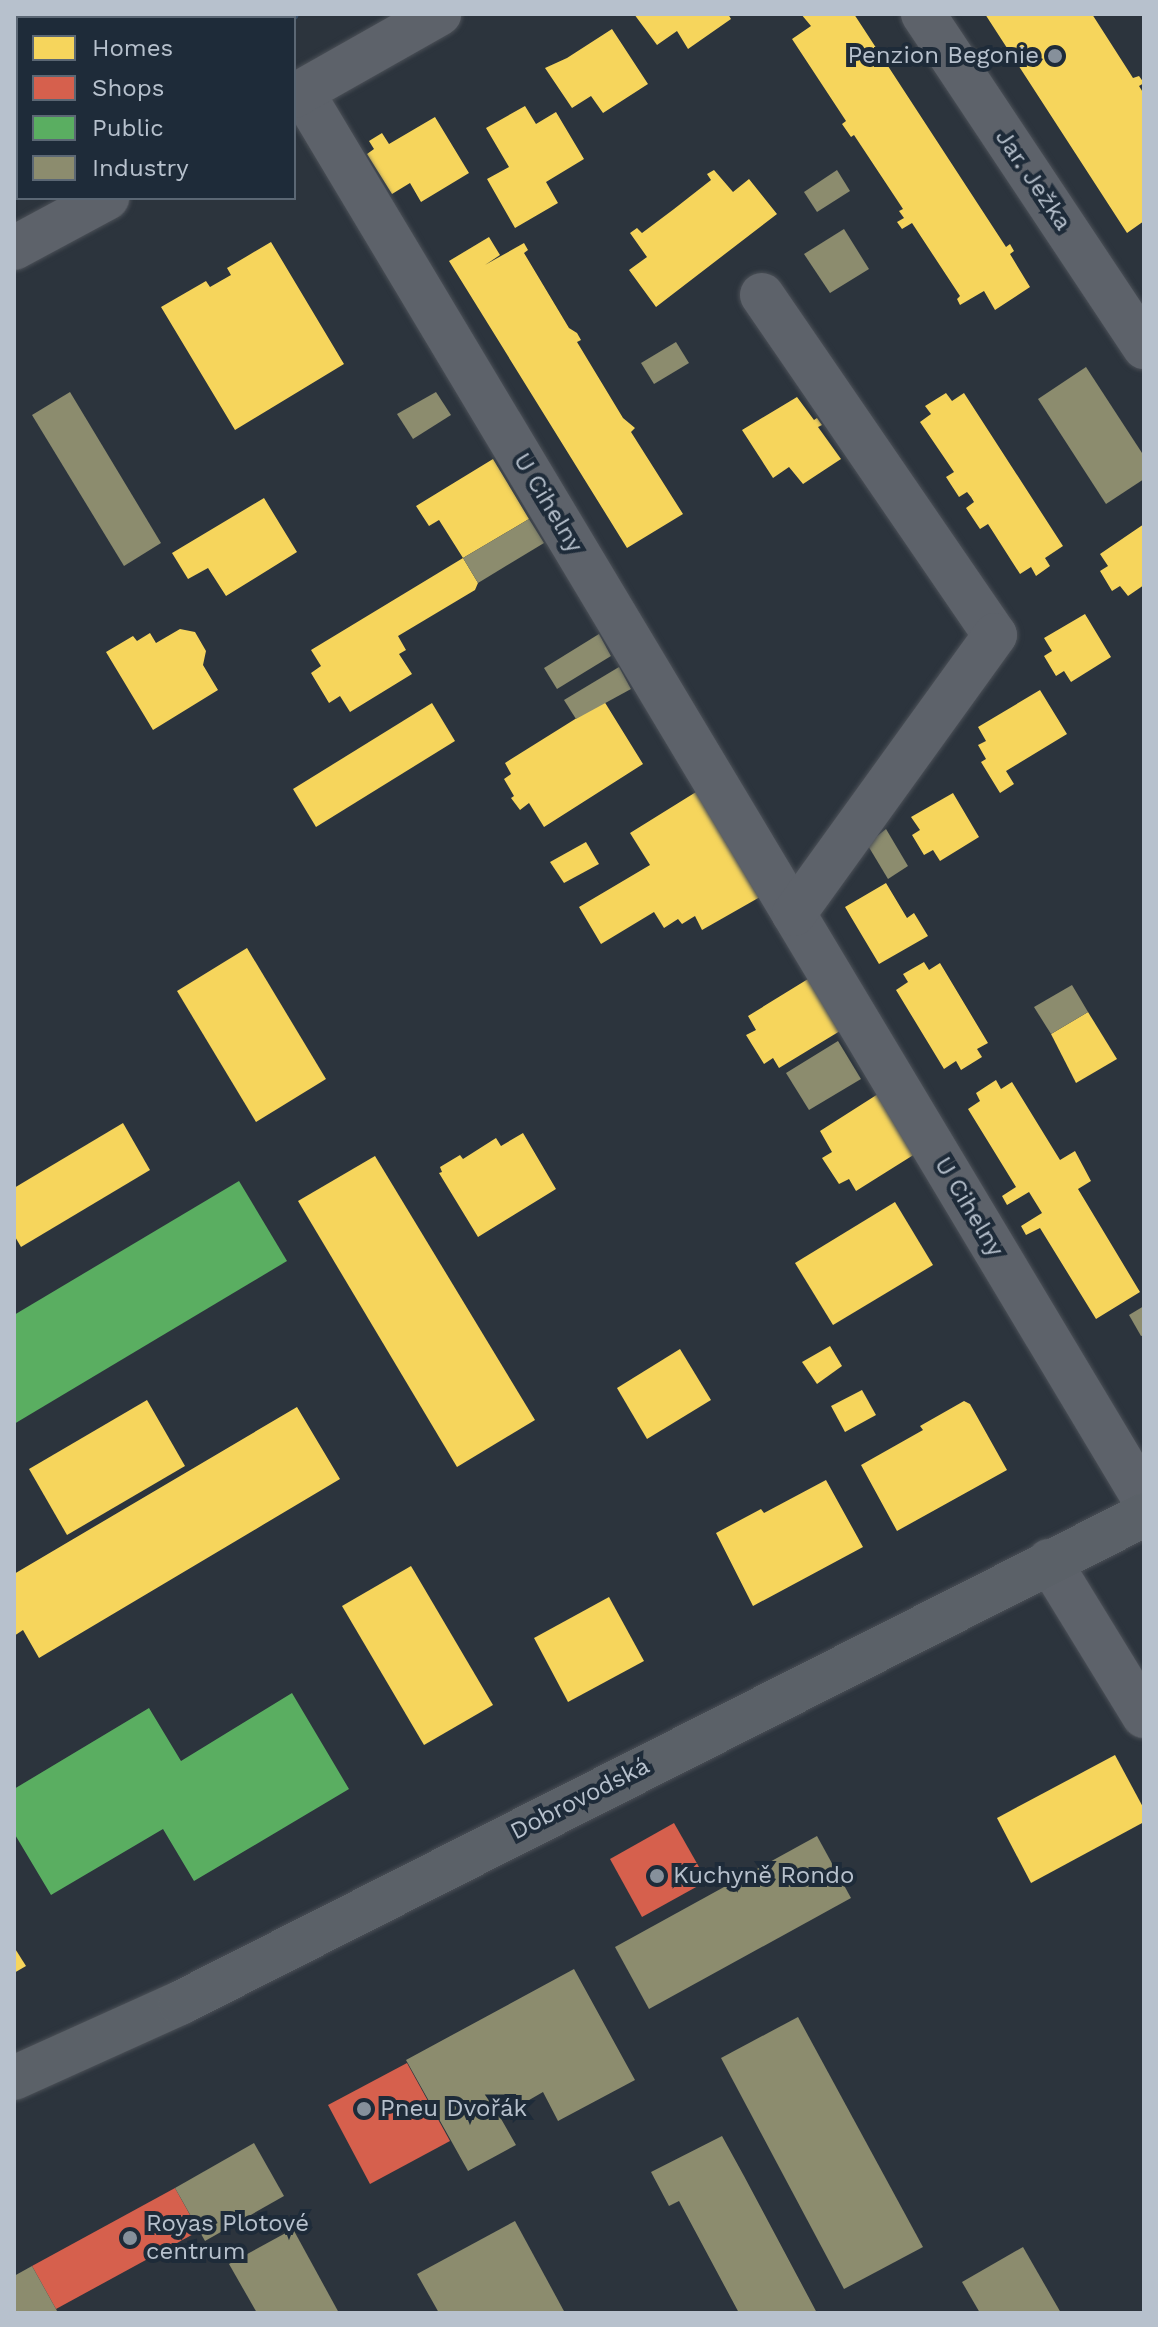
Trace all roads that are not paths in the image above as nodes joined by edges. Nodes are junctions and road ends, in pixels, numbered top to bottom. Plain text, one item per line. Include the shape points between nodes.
1 (439, 14) edge
2 (923, 14) edge
3 (298, 94) edge
4 (103, 200) edge
5 (14, 248) edge
6 (762, 295) dead end
7 (1144, 347) edge
8 (794, 914) junction
9 (1144, 1499) edge
10 (1144, 1515) edge
11 (1049, 1561) junction
12 (1144, 1716) edge
13 (14, 2078) edge

1 - 3 street
2 - 7 street, Jar. Ježka
3 - 8 street, U Cihelny
4 - 5 street
6 - 8 street via 995,635
8 - 9 street, U Cihelny
10 - 11 street, Dobrovodská
11 - 12 street
11 - 13 street, Dobrovodská via 180,2003

